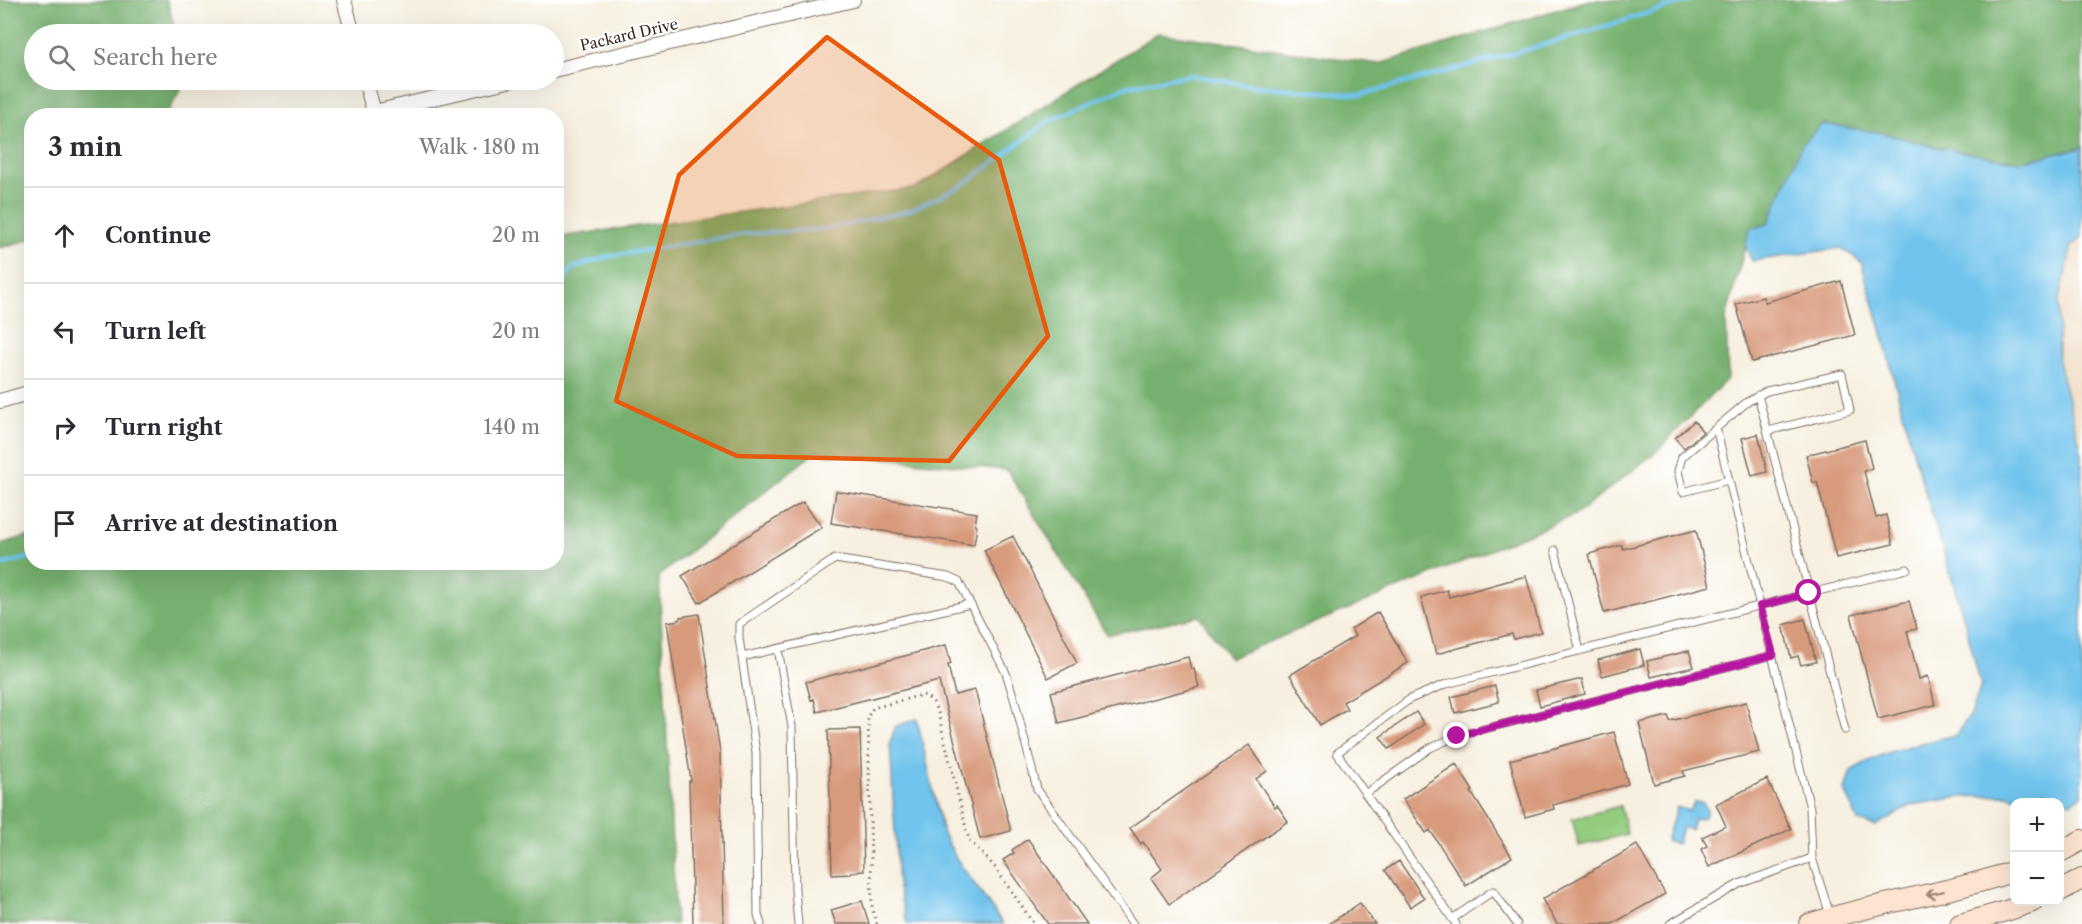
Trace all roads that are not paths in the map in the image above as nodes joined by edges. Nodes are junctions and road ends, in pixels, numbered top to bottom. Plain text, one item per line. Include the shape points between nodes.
1 (344, 0) edge
2 (853, 0) edge
3 (350, 24) edge
4 (564, 68) edge
5 (367, 90) edge
6 (471, 90) edge
7 (371, 108) edge
8 (397, 108) edge
9 (24, 394) edge
10 (1758, 395) junction
11 (0, 401) edge
12 (1716, 428) junction
13 (1768, 431) junction
14 (1728, 480) junction
15 (1556, 550) dead end
16 (1907, 569) dead end
17 (1809, 593) junction
18 (970, 604) junction
19 (1760, 606) junction
20 (778, 649) junction
21 (1580, 651) junction
22 (1773, 655) junction
23 (742, 657) junction
24 (1845, 730) dead end
25 (1365, 794) junction
26 (2082, 840) edge
27 (2064, 850) edge
28 (1812, 858) junction
29 (2010, 872) edge
30 (2082, 879) edge
31 (2064, 889) edge
32 (2019, 906) edge
33 (1454, 921) edge
34 (1832, 921) edge
35 (761, 924) edge
36 (798, 924) edge
37 (1133, 924) edge
38 (1517, 924) edge
39 (1670, 924) edge
40 (1809, 924) edge
41 (1960, 924) edge

1 - 3 street
2 - 4 street, Packard Drive
5 - 7 street
6 - 8 street
9 - 11 street
10 - 12 lane
10 - 13 lane
10 - 13 lane via 1842,374 1850,410
12 - 14 lane
12 - 14 lane via 1682,457 1678,471 1683,492
13 - 17 lane
14 - 19 lane
15 - 21 lane
16 - 17 lane
17 - 19 lane
17 - 24 lane
18 - 20 lane
18 - 23 lane via 959,582 948,577 835,559 739,624
18 - 37 lane via 1006,673 1037,789
19 - 21 lane
19 - 22 lane
20 - 23 lane
20 - 36 lane via 792,727
21 - 25 lane via 1446,684 1410,699 1337,753
22 - 25 lane via 1457,736 1430,748
22 - 28 lane via 1810,807
23 - 35 lane via 756,753
25 - 33 lane
26 - 27 street
28 - 34 lane
28 - 39 lane via 1739,884
29 -> 34 street via 1980,883 1851,911
30 - 31 street
32 - 41 street
33 - 38 lane via 1493,891
34 - 40 street

